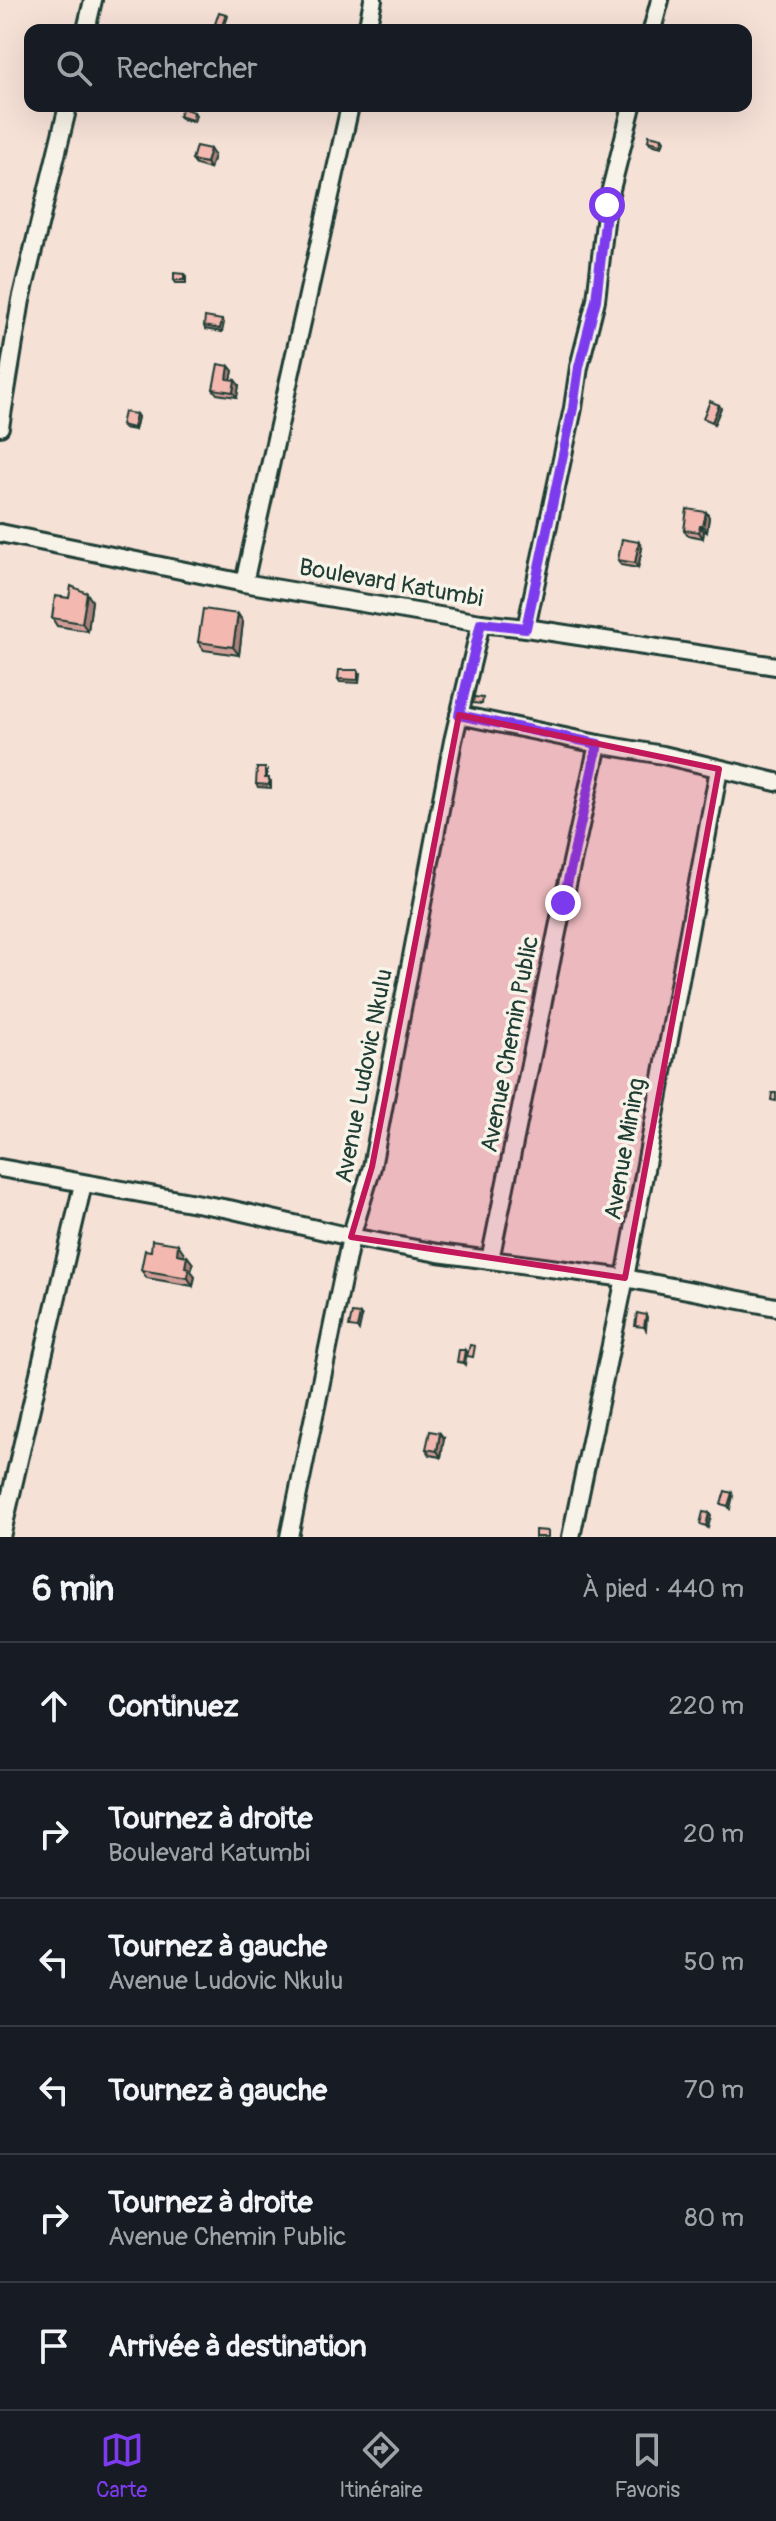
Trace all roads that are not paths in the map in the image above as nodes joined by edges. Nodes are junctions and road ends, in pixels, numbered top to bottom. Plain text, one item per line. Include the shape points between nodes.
1 (93, 0) edge
2 (373, 0) edge
3 (660, 0) edge
4 (87, 24) edge
5 (368, 24) edge
6 (654, 24) edge
7 (67, 112) edge
8 (349, 112) edge
9 (630, 112) edge
10 (0, 427) edge
11 (0, 533) edge
12 (244, 583) junction
13 (481, 623) junction
14 (526, 628) junction
15 (776, 666) edge
16 (459, 715) junction
17 (598, 744) junction
18 (719, 769) junction
19 (776, 782) edge
20 (0, 1168) edge
21 (83, 1184) junction
22 (351, 1237) junction
23 (490, 1260) junction
24 (625, 1278) junction
25 (776, 1307) edge
26 (1, 1537) edge
27 (289, 1537) edge
28 (571, 1537) edge

1 - 4 street
2 - 5 street
3 - 6 street
7 - 10 street via 21,300
8 - 12 street
9 - 14 street via 607,205 596,300
11 - 12 street, Boulevard Katumbi
12 - 13 street, Boulevard Katumbi
13 - 14 street, Boulevard Katumbi
13 - 16 street, Avenue Ludovic Nkulu
14 - 15 street, Boulevard Katumbi
16 - 17 street
16 - 22 street, Avenue Ludovic Nkulu via 372,1167
17 - 18 street
17 - 23 street, Avenue Chemin Public
18 - 19 street
18 - 24 street, Avenue Mining
20 - 21 street
21 - 22 street
21 - 26 street
22 - 23 street
22 - 27 street, Avenue Ludovic Nkulu
23 - 24 street
24 - 25 street
24 - 28 street, Avenue Mining

